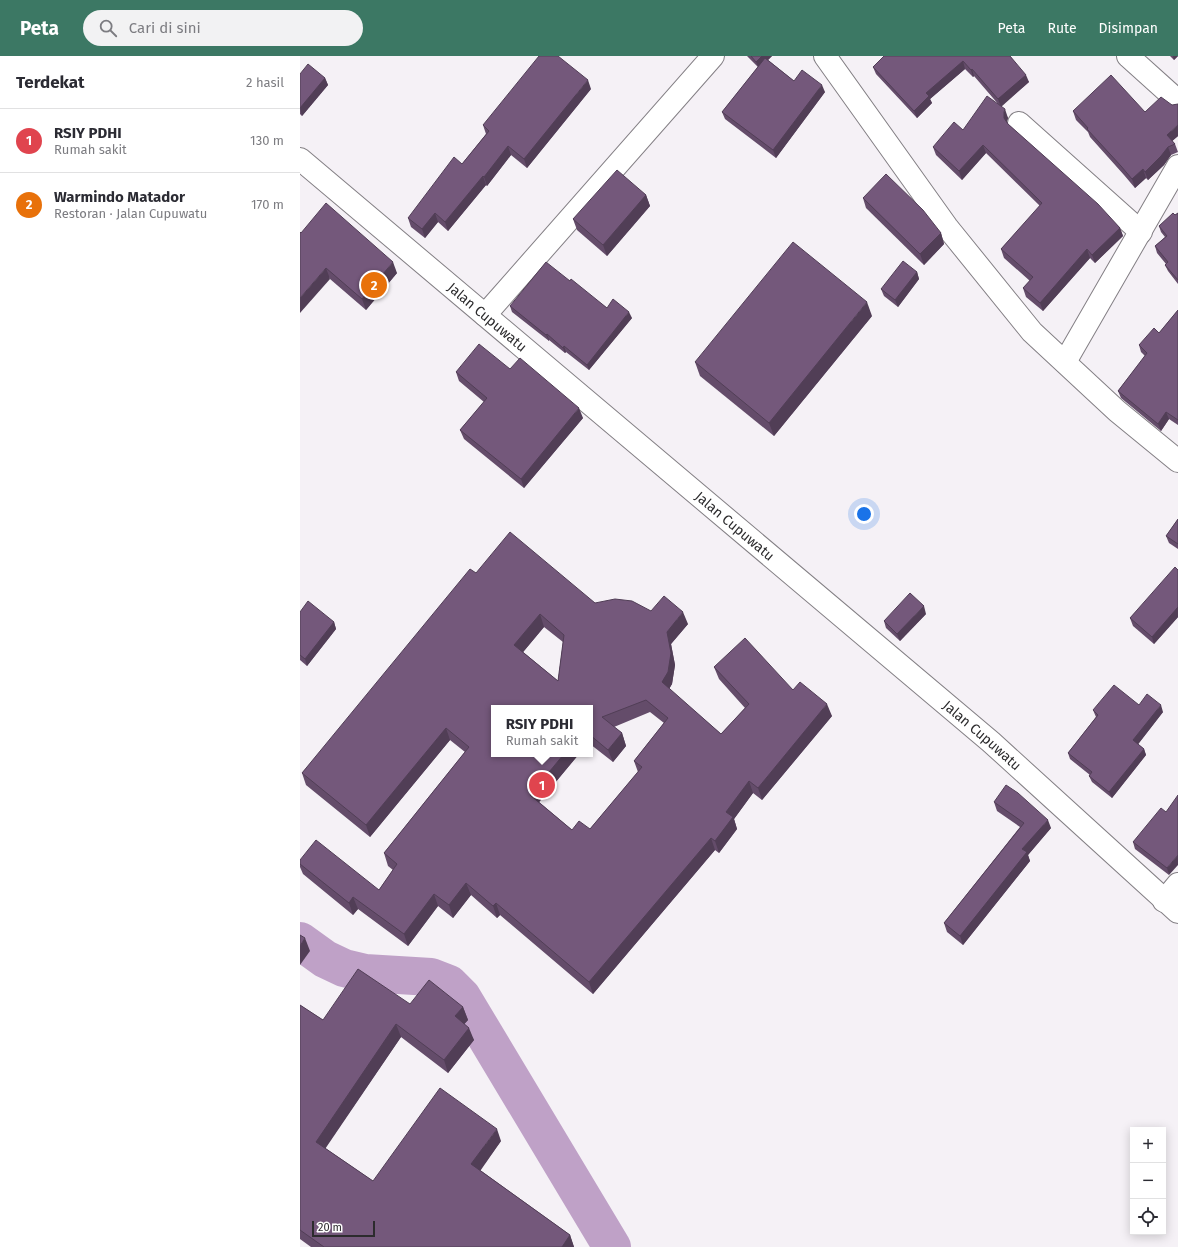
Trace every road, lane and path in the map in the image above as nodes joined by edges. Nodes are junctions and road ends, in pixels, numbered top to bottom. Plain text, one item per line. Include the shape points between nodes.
1 (713, 56) edge
2 (824, 56) edge
3 (1128, 56) edge
4 (1178, 101) edge
5 (1019, 124) dead end
6 (300, 159) edge
7 (1178, 166) edge
8 (1141, 232) junction
9 (485, 315) junction
10 (1065, 362) junction
11 (1178, 461) edge
12 (1178, 884) edge
13 (1171, 906) edge

1 - 9 street
2 - 10 street via 947,227 1032,332
3 - 4 street
5 - 8 street
6 - 9 street, Jalan Cupuwatu
7 - 8 street
8 - 10 street
9 - 13 street, Jalan Cupuwatu via 991,742
10 - 11 street via 1117,411
12 - 13 street

